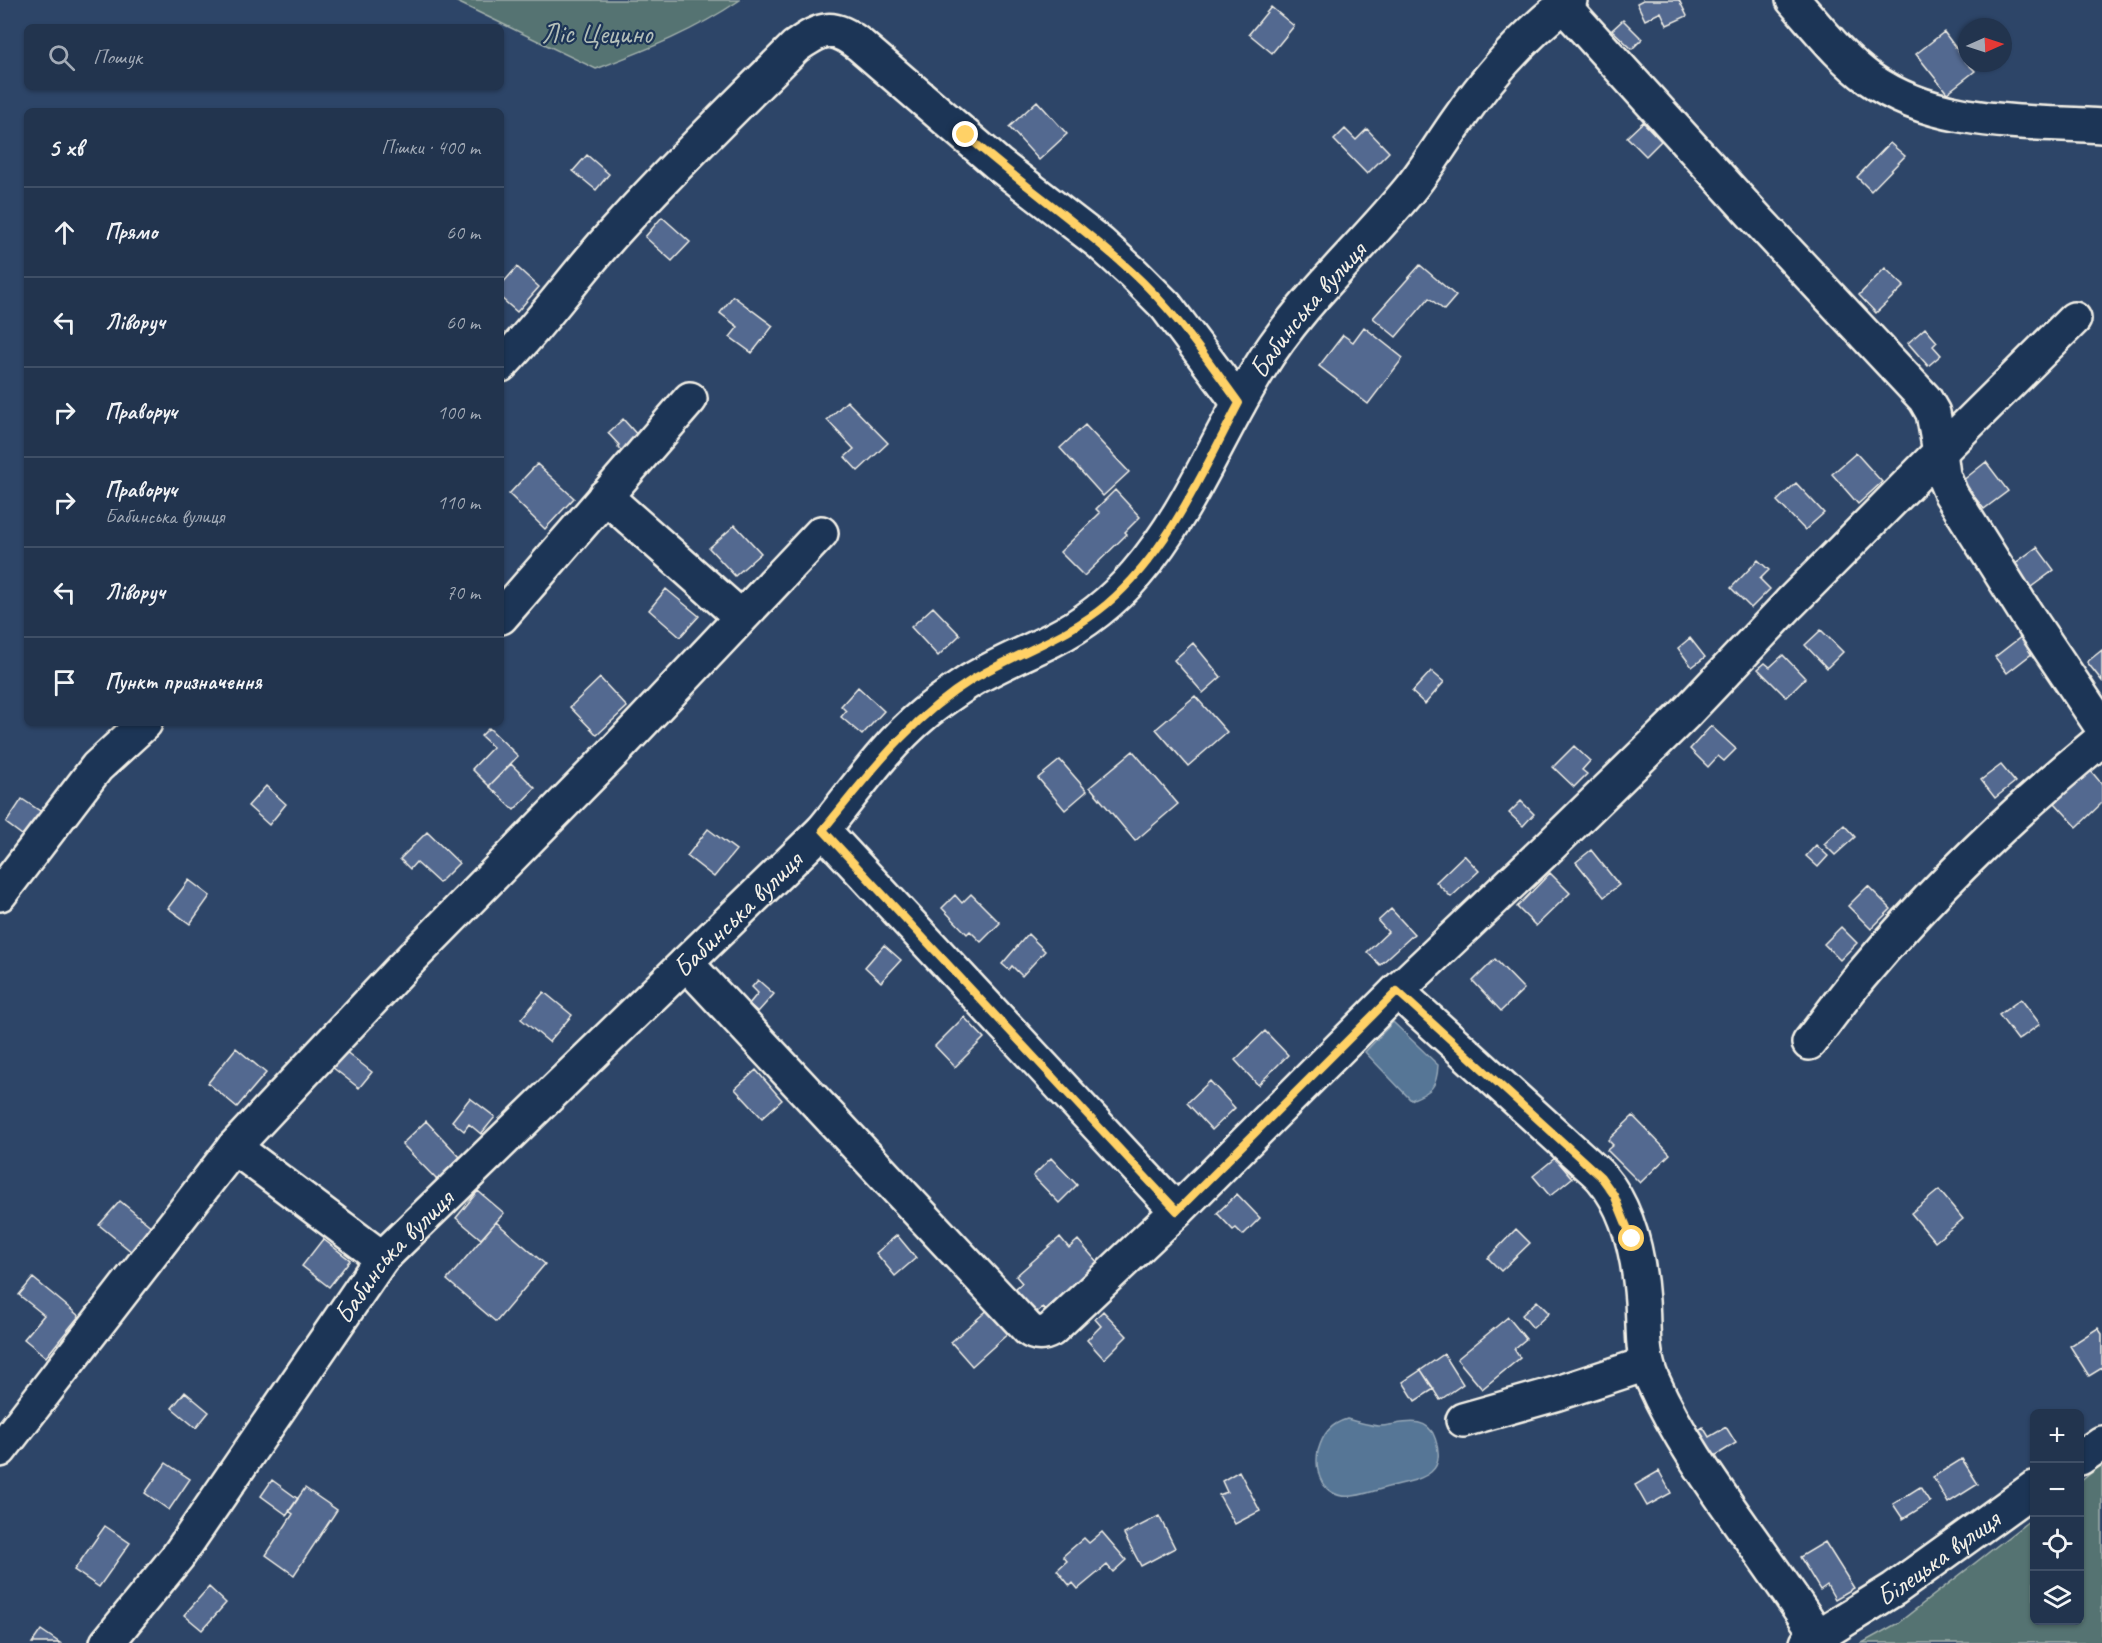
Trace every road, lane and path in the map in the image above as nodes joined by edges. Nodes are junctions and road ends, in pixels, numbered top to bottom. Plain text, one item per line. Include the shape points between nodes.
1 (1793, 0) edge
2 (1566, 3) edge
3 (2102, 126) edge
4 (2074, 319) dead end
5 (504, 362) edge
6 (690, 399) dead end
7 (1239, 403) junction
8 (1940, 452) junction
9 (605, 496) junction
10 (821, 533) dead end
11 (504, 614) edge
12 (741, 617) junction
13 (142, 726) edge
14 (2102, 727) edge
15 (2102, 739) edge
16 (823, 830) junction
17 (0, 894) edge
18 (686, 963) junction
19 (1397, 991) junction
20 (1809, 1043) dead end
21 (234, 1147) junction
22 (1177, 1211) junction
23 (382, 1258) junction
24 (1646, 1364) junction
25 (1463, 1420) dead end
26 (2102, 1443) edge
27 (0, 1450) edge
28 (2084, 1455) edge
29 (2030, 1491) edge
30 (1813, 1640) edge
31 (107, 1643) edge

1 - 3 street via 1852,64 1904,99 1940,112
2 - 7 street, Бабинська вулиця via 1506,56 1409,190 1298,312
2 - 8 street via 1755,217 1925,399 1933,412
4 - 8 street
5 - 7 street via 618,227 682,160 795,47 811,36 832,30 844,33 860,45 998,164 1134,273 1166,306
6 - 9 street
7 - 16 street, Бабинська вулиця via 1178,518 1122,589 1067,632 1003,662 923,715
8 - 14 street via 1942,475 1951,495
8 - 19 street via 1685,714
9 - 11 street
9 - 12 street
10 - 12 street
12 - 21 street
13 - 17 street via 97,767
15 - 20 street via 2045,786 1914,915
16 - 18 street, Бабинська вулиця
16 - 22 street
18 - 22 street via 1035,1334 1051,1330
18 - 23 street, Бабинська вулиця
19 - 22 street
19 - 24 street via 1582,1159 1614,1195 1632,1239 1639,1271
21 - 23 street
21 - 27 street
23 - 31 street, Бабинська вулиця via 178,1556
24 - 25 street
24 - 30 street via 1692,1452
26 - 28 street
29 - 30 street, Білецька вулиця via 1894,1588

